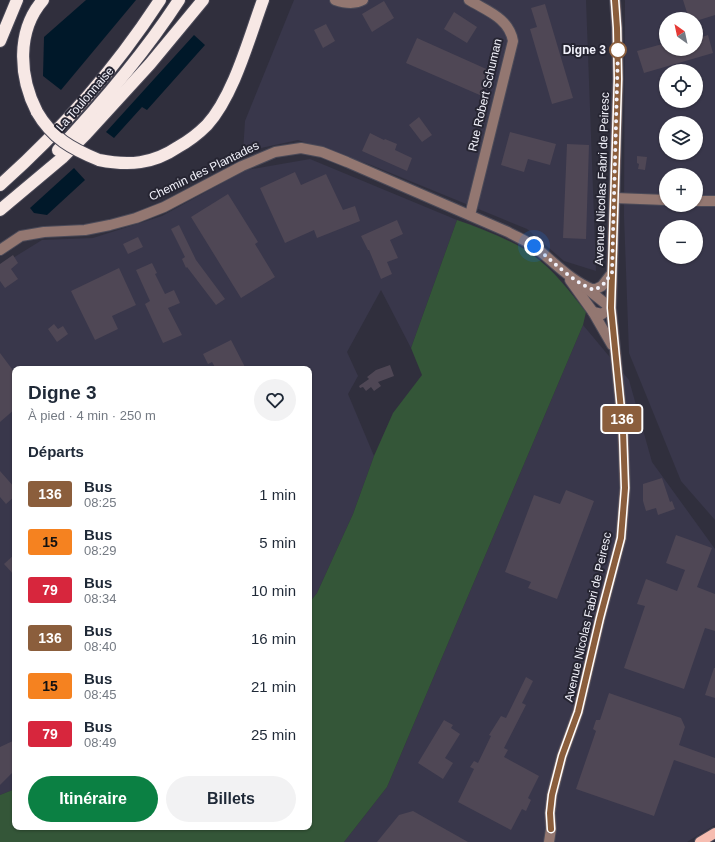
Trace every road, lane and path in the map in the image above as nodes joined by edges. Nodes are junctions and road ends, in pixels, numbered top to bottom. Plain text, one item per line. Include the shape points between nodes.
1 (17, 0) edge
2 (43, 0) edge
3 (160, 0) edge
4 (179, 0) edge
5 (203, 0) edge
6 (264, 0) edge
7 (335, 0) edge
8 (363, 0) edge
9 (469, 0) edge
10 (615, 0) edge
11 (0, 41) edge
12 (0, 185) edge
13 (615, 198) junction
14 (659, 200) edge
15 (703, 201) edge
16 (715, 201) edge
17 (0, 206) edge
18 (0, 210) edge
19 (470, 215) junction
20 (0, 250) edge
21 (564, 272) junction
22 (612, 273) junction
23 (583, 286) junction
24 (611, 308) junction
25 (594, 312) junction
26 (615, 352) junction
27 (551, 829) junction
28 (715, 833) edge
29 (549, 842) edge
30 (556, 842) edge
31 (700, 842) edge

1 - 11 highway
2 - 6 highway, bridge via 30,24 24,42 23,58 27,89 37,112 49,130 70,148 99,160 133,164 169,153 191,140 207,124 232,85
3 - 12 highway, La Toulonnaise via 83,103
4 - 17 highway, La Toulonnaise via 128,71 85,121
5 - 18 highway via 150,64 86,134 62,158
7 - 8 street via 357,3
9 - 19 street, Rue Robert Schuman via 502,19 512,32 513,41
10 - 13 street, Avenue Nicolas Fabri de Peiresc via 618,79
13 - 14 street
13 - 22 street, Avenue Nicolas Fabri de Peiresc
15 - 16 street
19 - 20 street, Chemin des Plantades via 322,152 301,148 275,152 242,166 164,207 136,218 85,230 21,236
19 - 21 street, Chemin des Plantades via 534,246
21 - 23 street
21 - 25 street
22 - 23 street via 602,286 594,290
22 - 24 street, Avenue Nicolas Fabri de Peiresc
23 - 24 street
24 - 25 street via 602,314
24 - 26 street, Avenue Nicolas Fabri de Peiresc
25 - 26 street
26 - 27 street, Avenue Nicolas Fabri de Peiresc via 623,430 625,488 621,538 578,712 562,756 552,795
27 - 29 street
27 - 30 street
28 - 31 main road

